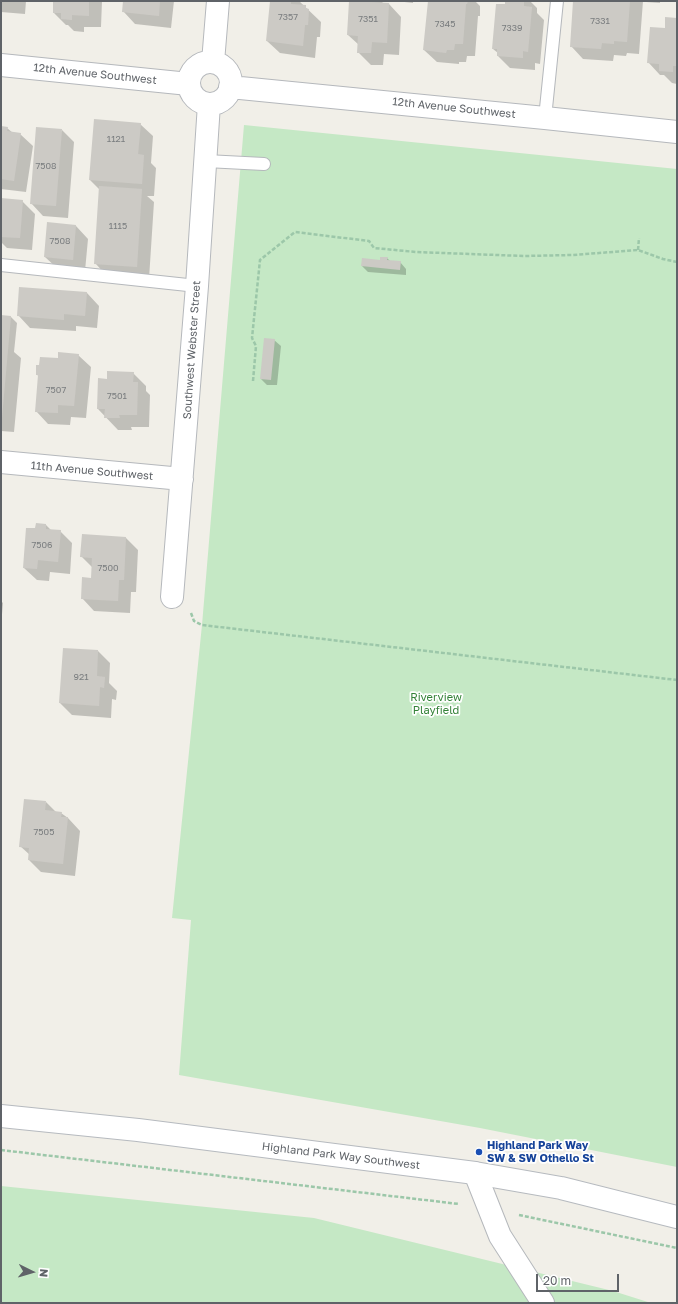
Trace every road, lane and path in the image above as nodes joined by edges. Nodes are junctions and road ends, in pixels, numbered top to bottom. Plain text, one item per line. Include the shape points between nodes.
1 (218, 1) edge
2 (557, 1) edge
3 (213, 62) junction
4 (1, 65) edge
5 (189, 84) junction
6 (230, 86) junction
7 (209, 104) junction
8 (545, 118) junction
9 (677, 132) edge
10 (206, 161) junction
11 (264, 164) dead end
12 (639, 238) dead end
13 (638, 250) junction
14 (677, 262) edge
15 (1, 265) edge
16 (197, 286) junction
17 (253, 381) dead end
18 (1, 462) edge
19 (182, 479) junction
20 (172, 597) joint
21 (677, 680) edge
22 (1, 1116) edge
23 (1, 1150) edge
24 (475, 1173) junction
25 (490, 1209) junction
26 (677, 1217) edge
27 (677, 1248) edge
28 (543, 1303) edge

1 - 3 street
2 - 8 lane
3 - 5 street via 202,63 196,67
3 - 6 street via 227,70
4 - 5 street, 12th Avenue Southwest
5 - 7 street via 190,92 195,98
6 - 7 street via 226,97
6 - 8 street, 12th Avenue Southwest
7 - 10 street, Southwest Webster Street
8 - 9 street, 12th Avenue Southwest
10 - 11 lane
10 - 16 street, Southwest Webster Street
12 - 13 path
13 - 14 path
13 - 17 path via 524,256 416,252 374,248 370,241 295,232 260,260 252,338 256,346
15 - 16 lane
16 - 19 street, Southwest Webster Street
18 - 19 street, 11th Avenue Southwest
19 - 20 street, Southwest Webster Street
20 - 21 path via 190,609 194,621 202,626
22 - 24 street, Highland Park Way Southwest via 138,1130
23 - 25 path
24 - 25 street
24 - 26 street, Highland Park Way Southwest via 561,1188
25 - 27 path
25 - 28 street via 500,1236

